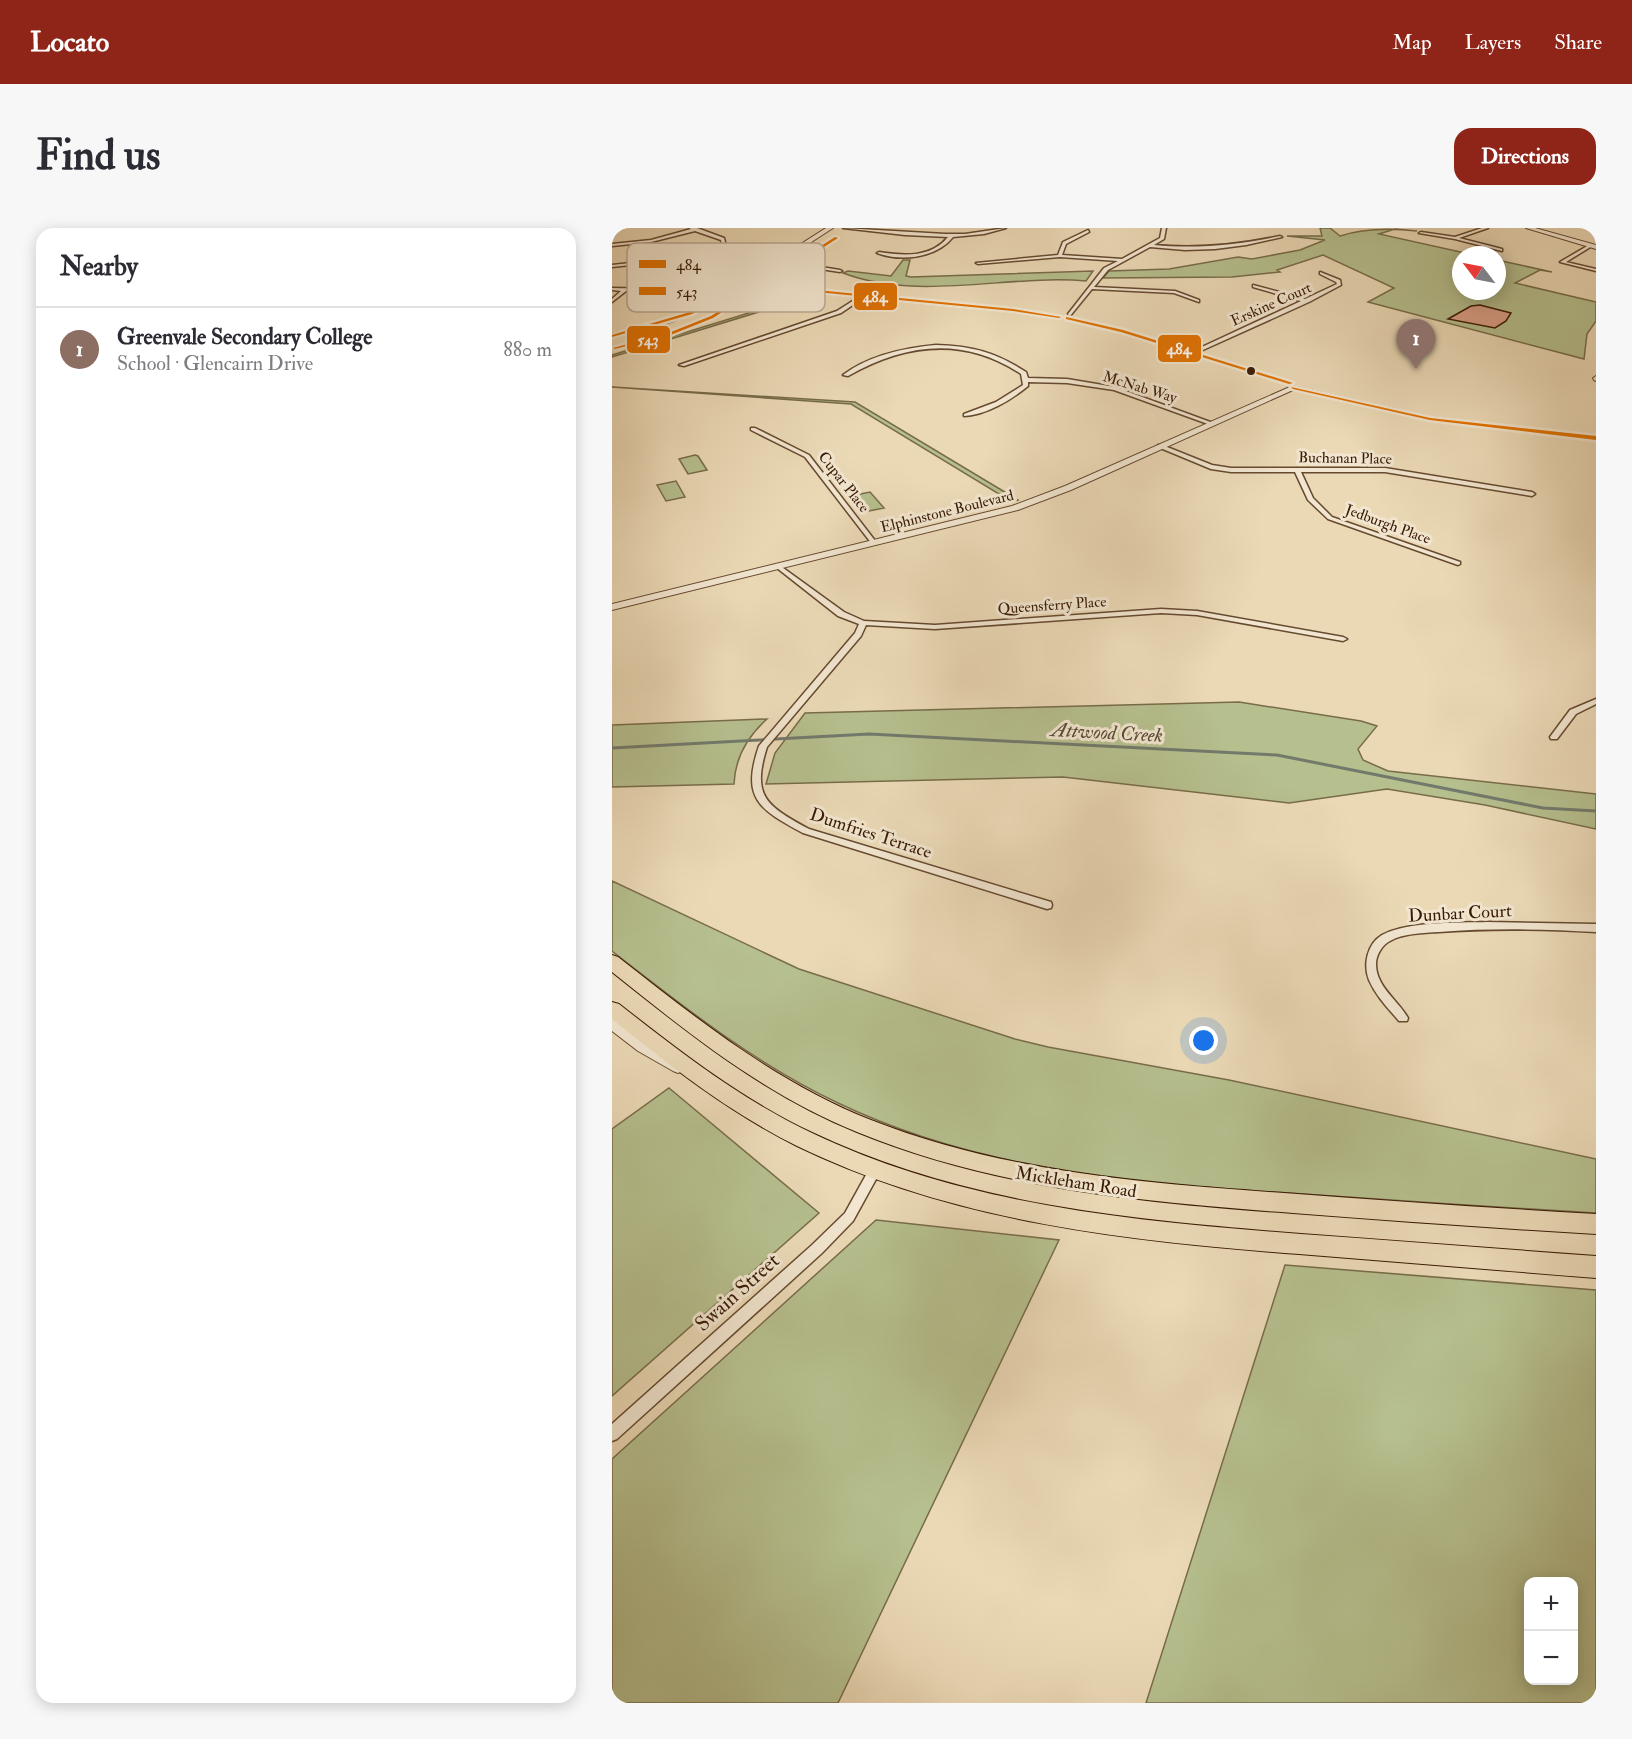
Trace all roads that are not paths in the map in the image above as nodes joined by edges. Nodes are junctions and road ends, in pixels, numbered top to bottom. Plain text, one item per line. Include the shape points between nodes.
1 (830, 228) edge
2 (845, 228) edge
3 (1004, 228) edge
4 (1164, 228) edge
5 (1169, 228) edge
6 (1486, 228) edge
7 (1529, 228) edge
8 (694, 229) edge
9 (1088, 231) dead end
10 (1421, 233) dead end
11 (951, 236) junction
12 (1280, 237) dead end
13 (1455, 238) junction
14 (627, 243) edge
15 (632, 243) edge
16 (725, 243) edge
17 (806, 243) edge
18 (612, 245) edge
19 (1150, 246) junction
20 (1485, 246) edge
21 (1593, 246) edge
22 (879, 253) dead end
23 (1060, 256) junction
24 (1123, 260) junction
25 (978, 263) dead end
26 (627, 264) edge
27 (612, 266) edge
28 (825, 269) edge
29 (1596, 270) edge
30 (840, 271) dead end
31 (1322, 273) dead end
32 (1255, 286) dead end
33 (1091, 288) junction
34 (612, 289) edge
35 (625, 289) joint
36 (825, 293) edge
37 (864, 296) junction
38 (612, 301) edge
39 (1197, 301) dead end
40 (1307, 301) junction
41 (689, 312) edge
42 (1066, 315) junction
43 (612, 336) edge
44 (1192, 353) junction
45 (682, 364) dead end
46 (846, 375) dead end
47 (1026, 380) junction
48 (1291, 386) junction
49 (966, 415) dead end
50 (1210, 423) junction
51 (753, 429) dead end
52 (1596, 435) edge
53 (1160, 446) junction
54 (1297, 470) junction
55 (1532, 494) dead end
56 (874, 543) junction
57 (1458, 563) dead end
58 (779, 567) junction
59 (612, 607) edge
60 (863, 623) junction
61 (1343, 639) dead end
62 (1596, 701) edge
63 (1554, 737) dead end
64 (1047, 905) dead end
65 (1596, 928) edge
66 (612, 962) edge
67 (612, 1009) edge
68 (1403, 1018) dead end
69 (612, 1023) edge
70 (704, 1080) junction
71 (875, 1170) junction
72 (1596, 1224) edge
73 (1596, 1268) edge
74 (612, 1434) edge

1 - 17 street
2 - 11 street
3 - 11 street
4 - 5 street
4 - 19 street via 1164,236
6 - 13 street
7 - 21 street
8 - 15 street
8 - 16 street via 717,236
9 - 23 street via 1064,243
10 - 13 street
11 - 22 street via 943,247 908,258
12 - 19 street via 1241,247 1195,251
13 - 20 street
14 - 18 street
19 - 24 street
21 - 29 street via 1562,262
23 - 24 street
23 - 25 street
24 - 33 street via 1106,269
26 - 27 street
28 - 30 street
31 - 40 street, Erskine Court via 1339,285
32 - 40 street
33 - 39 street via 1175,292
33 - 42 street
34 - 35 street
35 - 38 street
36 - 37 street
37 - 42 street
37 - 45 street via 839,312
40 - 44 street, Erskine Court
41 - 43 street
42 - 44 street
44 - 48 street
46 - 47 street via 871,360 900,351 961,348 1011,362
47 - 49 street via 1016,395
47 - 50 street, McNab Way via 1067,381 1115,389
48 - 50 street, Elphinstone Boulevard
48 - 52 street via 1430,420
50 - 53 street, Elphinstone Boulevard
51 - 56 street, Cupar Place via 807,456
53 - 54 street, Buchanan Place via 1211,467
53 - 56 street, Elphinstone Boulevard via 1041,499
54 - 55 street, Buchanan Place via 1385,470
54 - 57 street, Jedburgh Place via 1310,499 1330,518
56 - 58 street, Elphinstone Boulevard
58 - 59 street, Elphinstone Boulevard
58 - 60 street, Queensferry Place via 841,614
60 - 61 street, Queensferry Place via 935,627 1161,611 1197,613
60 - 64 street, Dumfries Terrace via 858,634 763,746 754,783 762,801 780,817 806,831
62 - 63 street via 1573,712
65 - 68 street, Dunbar Court via 1410,929 1386,938 1375,949 1370,966 1376,984
66 - 72 main road, Mickleham Road via 711,1040 806,1099 895,1138 955,1157 1057,1181 1170,1195
67 - 70 main road
69 - 70 street via 656,1056
70 - 71 main road via 774,1124
71 - 73 main road via 996,1207 1100,1226
71 - 74 street, Swain Street via 849,1217

